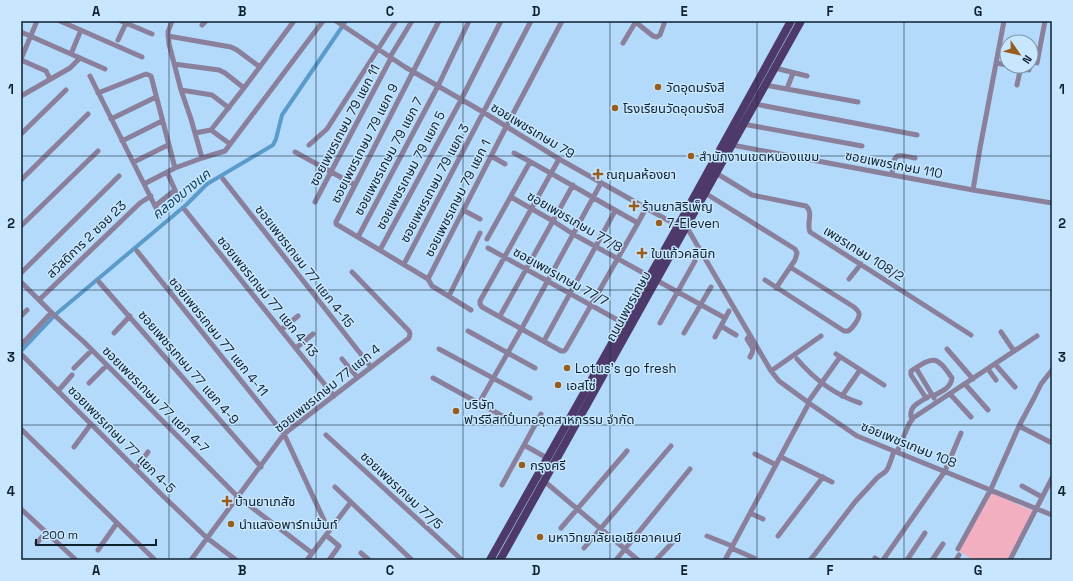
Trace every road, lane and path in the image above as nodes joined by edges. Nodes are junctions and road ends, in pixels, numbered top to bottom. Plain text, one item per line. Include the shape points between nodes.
1 (37, 21) edge
2 (60, 21) edge
3 (172, 21) edge
4 (294, 21) edge
5 (323, 21) edge
6 (396, 21) edge
7 (412, 21) edge
8 (439, 21) edge
9 (469, 21) edge
10 (501, 21) edge
11 (531, 21) edge
12 (562, 21) edge
13 (665, 21) edge
14 (791, 21) edge
15 (801, 21) edge
16 (1004, 21) edge
17 (1045, 21) edge
18 (125, 22) edge
19 (340, 24) edge
20 (81, 30) junction
21 (21, 32) edge
22 (152, 34) dead end
23 (30, 36) junction
24 (168, 36) junction
25 (118, 40) dead end
26 (623, 43) dead end
27 (378, 49) junction
28 (1039, 52) edge
29 (71, 54) junction
30 (142, 57) dead end
31 (391, 57) junction
32 (80, 58) junction
33 (21, 60) edge
34 (996, 63) junction
35 (174, 64) junction
36 (999, 64) edge
37 (260, 67) junction
38 (105, 68) dead end
39 (775, 68) junction
40 (413, 72) junction
41 (793, 72) junction
42 (1019, 74) edge
43 (90, 76) dead end
44 (807, 76) dead end
45 (50, 79) junction
46 (762, 83) junction
47 (1017, 84) dead end
48 (438, 86) junction
49 (788, 86) dead end
50 (244, 88) junction
51 (66, 90) dead end
52 (181, 90) junction
53 (98, 93) junction
54 (21, 96) edge
55 (156, 97) junction
56 (461, 100) junction
57 (858, 102) dead end
58 (755, 104) junction
59 (229, 108) junction
60 (483, 112) junction
61 (88, 114) dead end
62 (111, 119) junction
63 (162, 121) junction
64 (743, 124) junction
65 (506, 127) junction
66 (211, 130) junction
67 (195, 133) junction
68 (21, 134) edge
69 (917, 135) dead end
70 (122, 140) junction
71 (168, 144) junction
72 (230, 144) junction
73 (309, 145) dead end
74 (732, 145) junction
75 (862, 146) dead end
76 (98, 151) dead end
77 (295, 152) dead end
78 (514, 153) dead end
79 (491, 156) junction
80 (202, 158) junction
81 (915, 158) dead end
82 (559, 159) junction
83 (134, 162) junction
84 (530, 162) junction
85 (504, 164) dead end
86 (175, 168) junction
87 (167, 172) junction
88 (330, 172) junction
89 (716, 173) junction
90 (552, 174) junction
91 (892, 175) junction
92 (119, 176) dead end
93 (223, 179) dead end
94 (21, 180) edge
95 (602, 183) junction
96 (144, 184) junction
97 (354, 185) junction
98 (573, 185) junction
99 (175, 190) junction
100 (973, 190) junction
101 (704, 193) junction
102 (151, 196) junction
103 (511, 197) junction
104 (593, 199) junction
105 (180, 200) dead end
106 (315, 202) dead end
107 (1052, 204) edge
108 (155, 206) junction
109 (646, 208) junction
110 (531, 209) junction
111 (186, 210) dead end
112 (464, 210) junction
113 (615, 211) junction
114 (160, 216) dead end
115 (480, 219) dead end
116 (553, 221) junction
117 (638, 223) junction
118 (21, 226) edge
119 (682, 226) junction
120 (480, 233) dead end
121 (573, 234) junction
122 (358, 237) junction
123 (487, 239) dead end
124 (596, 247) junction
125 (488, 248) dead end
126 (380, 250) junction
127 (137, 251) dead end
128 (505, 257) junction
129 (618, 258) junction
130 (695, 261) dead end
131 (404, 264) junction
132 (861, 264) junction
133 (790, 267) junction
134 (526, 269) junction
135 (352, 272) dead end
136 (21, 273) edge
137 (653, 278) junction
138 (428, 279) junction
139 (849, 279) dead end
140 (765, 280) dead end
141 (548, 281) junction
142 (21, 282) edge
143 (100, 282) dead end
144 (711, 287) dead end
145 (776, 288) junction
146 (678, 292) junction
147 (570, 294) junction
148 (449, 296) junction
149 (40, 300) junction
150 (701, 304) junction
151 (591, 306) junction
152 (27, 310) dead end
153 (471, 310) dead end
154 (729, 311) dead end
155 (51, 312) junction
156 (21, 316) edge
157 (130, 316) junction
158 (298, 316) dead end
159 (500, 316) junction
160 (725, 318) junction
161 (623, 323) junction
162 (660, 323) dead end
163 (721, 326) junction
164 (522, 328) junction
165 (281, 330) junction
166 (468, 331) dead end
167 (1001, 332) dead end
168 (114, 333) dead end
169 (684, 333) dead end
170 (313, 334) dead end
171 (736, 335) dead end
172 (750, 335) junction
173 (971, 335) dead end
174 (822, 336) dead end
175 (1037, 336) dead end
176 (715, 337) dead end
177 (544, 341) junction
178 (21, 345) edge
179 (296, 348) junction
180 (439, 349) dead end
181 (947, 349) dead end
182 (92, 350) junction
183 (1014, 351) junction
184 (508, 353) junction
185 (22, 355) dead end
186 (750, 357) dead end
187 (342, 359) dead end
188 (797, 359) dead end
189 (995, 364) junction
190 (107, 365) junction
191 (371, 366) junction
192 (74, 368) dead end
193 (535, 368) dead end
194 (916, 368) junction
195 (988, 369) junction
196 (860, 370) junction
197 (1052, 370) edge
198 (771, 371) junction
199 (72, 375) dead end
200 (357, 378) junction
201 (433, 378) dead end
202 (494, 378) junction
203 (973, 379) junction
204 (996, 380) dead end
205 (822, 382) junction
206 (89, 383) dead end
207 (965, 384) junction
208 (884, 385) dead end
209 (1015, 387) dead end
210 (58, 391) junction
211 (950, 394) junction
212 (932, 395) junction
213 (334, 396) junction
214 (842, 396) junction
215 (530, 398) dead end
216 (926, 398) junction
217 (479, 403) junction
218 (808, 403) junction
219 (860, 403) dead end
220 (937, 403) junction
221 (988, 410) dead end
222 (541, 414) dead end
223 (971, 417) dead end
224 (508, 419) dead end
225 (912, 420) junction
226 (91, 424) junction
227 (1019, 426) junction
228 (21, 429) edge
229 (961, 432) dead end
230 (284, 434) junction
231 (326, 435) dead end
232 (1052, 443) edge
233 (524, 445) junction
234 (671, 446) dead end
235 (74, 447) dead end
236 (627, 450) dead end
237 (896, 451) junction
238 (148, 452) dead end
239 (755, 454) dead end
240 (780, 457) junction
241 (547, 458) junction
242 (776, 465) junction
243 (261, 467) junction
244 (136, 468) junction
245 (690, 469) dead end
246 (945, 471) junction
247 (823, 477) junction
248 (1052, 478) edge
249 (544, 481) junction
250 (832, 482) dead end
251 (502, 485) dead end
252 (1022, 486) dead end
253 (336, 487) dead end
254 (991, 489) junction
255 (238, 497) junction
256 (1042, 497) junction
257 (351, 502) junction
258 (1037, 508) junction
259 (21, 509) edge
260 (578, 509) junction
261 (750, 513) junction
262 (1052, 515) edge
263 (763, 519) dead end
264 (117, 523) junction
265 (561, 528) dead end
266 (601, 529) junction
267 (46, 532) junction
268 (328, 533) junction
269 (925, 533) dead end
270 (707, 536) dead end
271 (778, 536) dead end
272 (207, 538) junction
273 (37, 543) dead end
274 (672, 543) dead end
275 (943, 544) dead end
276 (732, 547) junction
277 (584, 548) dead end
278 (625, 549) junction
279 (958, 549) dead end
280 (98, 550) dead end
281 (312, 553) junction
282 (361, 553) dead end
283 (754, 558) dead end
284 (76, 560) edge
285 (155, 560) edge
286 (191, 560) edge
287 (236, 560) edge
288 (307, 560) edge
289 (328, 560) edge
290 (369, 560) edge
291 (412, 560) edge
292 (462, 560) edge
293 (490, 560) edge
294 (500, 560) edge
295 (616, 560) edge
296 (638, 560) edge
297 (656, 560) edge
298 (725, 560) edge
299 (810, 560) edge
300 (883, 560) edge
301 (907, 560) edge
302 (932, 560) edge
303 (1010, 560) edge

1 - 23 street
2 - 20 street
3 - 24 street
4 - 37 street
5 - 72 street
6 - 27 street
7 - 31 street, ซอยเพชรเกษม 79 แยก 11
8 - 40 street, ซอยเพชรเกษม 79 แยก 9
9 - 48 street, ซอยเพชรเกษม 79 แยก 7
10 - 56 street, ซอยเพชรเกษม 79 แยก 5
11 - 60 street, ซอยเพชรเกษม 79 แยก 3
12 - 65 street, ซอยเพชรเกษม 79 แยก 1
13 - 26 street via 657,37 635,23
14 - 46 main road, ถนนเพชรเกษม
15 - 39 main road, ถนนเพชรเกษม
16 - 34 street
17 - 28 street
18 - 22 street
18 - 25 street
19 - 27 street, ซอยเพชรเกษม 79
20 - 29 street
20 - 30 street
21 - 23 street
23 - 29 street
23 - 33 street
24 - 35 street
24 - 37 street via 231,47
27 - 31 street, ซอยเพชรเกษม 79
27 - 73 street via 327,128
29 - 32 street
31 - 40 street, ซอยเพชรเกษม 79
31 - 88 street, ซอยเพชรเกษม 79 แยก 11
32 - 38 street
32 - 45 street via 70,68
33 - 45 street via 46,71
34 - 36 street
34 - 100 street
35 - 50 street via 219,70
35 - 52 street
37 - 50 street
39 - 41 street
39 - 46 main road, ถนนเพชรเกษม
40 - 48 street, ซอยเพชรเกษม 79
40 - 97 street, ซอยเพชรเกษม 79 แยก 9
41 - 44 street
41 - 49 street
42 - 47 street
43 - 53 street
45 - 54 street
46 - 57 street
46 - 58 main road, ถนนเพชรเกษม
46 - 119 main road, ถนนเพชรเกษม
48 - 56 street, ซอยเพชรเกษม 79
48 - 122 street, ซอยเพชรเกษม 79 แยก 7
50 - 59 street
51 - 68 street
52 - 59 street via 212,95
52 - 67 street
53 - 55 street via 146,74 150,76
53 - 62 street
55 - 62 street
55 - 63 street
56 - 60 street, ซอยเพชรเกษม 79
56 - 126 street, ซอยเพชรเกษม 79 แยก 5
58 - 64 main road, ถนนเพชรเกษม
58 - 69 street
59 - 66 street
60 - 65 street, ซอยเพชรเกษม 79
60 - 131 street, ซอยเพชรเกษม 79 แยก 3
61 - 94 street
62 - 70 street
63 - 70 street
63 - 71 street
64 - 74 main road, ถนนเพชรเกษม
64 - 75 street
65 - 79 street, ซอยเพชรเกษม 79 แยก 1
65 - 82 street, ซอยเพชรเกษม 79
66 - 67 street
66 - 72 street
67 - 80 street
70 - 83 street
71 - 83 street
71 - 86 street
72 - 80 street via 225,151
74 - 89 main road, ถนนเพชรเกษม
74 - 91 street, ซอยเพชรเกษม 110
76 - 118 street
77 - 88 street
78 - 84 street
79 - 85 street
79 - 112 street, ซอยเพชรเกษม 79 แยก 1
80 - 86 street
81 - 91 street via 896,157
82 - 90 street
82 - 95 street, ซอยเพชรเกษม 79
83 - 96 street
84 - 90 street
84 - 103 street
86 - 87 street
87 - 96 street
87 - 99 street
88 - 97 street
88 - 106 street, ซอยเพชรเกษม 79 แยก 11
89 - 101 main road, ถนนเพชรเกษม
89 - 132 street, เพชรเกษม 108/2 via 752,195 808,207 810,232
90 - 98 street
90 - 110 street
91 - 100 street, ซอยเพชรเกษม 110
92 - 136 street
93 - 191 street, ซอยเพชรเกษม 77 แยก 4-15
95 - 104 street
95 - 109 street, ซอยเพชรเกษม 79
96 - 102 street
97 - 122 street, ซอยเพชรเกษม 79 แยก 9 via 336,224
98 - 104 street
98 - 116 street
99 - 105 street
99 - 108 street
100 - 107 street, ซอยเพชรเกษม 110
101 - 119 main road, ถนนเพชรเกษม
101 - 133 street via 795,249 797,256
102 - 108 street
102 - 149 street, สวัสดิการ 2 ซอย 23 via 140,203
103 - 110 street, ซอยเพชรเกษม 77/8
103 - 123 street
104 - 113 street
104 - 121 street
108 - 114 street
109 - 117 street
109 - 119 street, ซอยเพชรเกษม 79
110 - 116 street, ซอยเพชรเกษม 77/8
110 - 128 street
111 - 165 street, ซอยเพชรเกษม 77 แยก 4-13
112 - 115 street
112 - 138 street, ซอยเพชรเกษม 79 แยก 1
113 - 117 street
113 - 124 street
116 - 121 street, ซอยเพชรเกษม 77/8
116 - 134 street
117 - 129 street
119 - 137 main road, ถนนเพชรเกษม
119 - 172 street, ซอยเพชรเกษม 108
120 - 148 street
121 - 124 street, ซอยเพชรเกษม 77/8
121 - 141 street
122 - 126 street
124 - 129 street, ซอยเพชรเกษม 77/8
124 - 147 street
125 - 128 street, ซอยเพชรเกษม 77/7
126 - 131 street
127 - 230 street, ซอยเพชรเกษม 77 แยก 4-11
128 - 134 street, ซอยเพชรเกษม 77/7
128 - 159 street via 480,301 482,307
129 - 137 street, ซอยเพชรเกษม 77/8
129 - 151 street
130 - 146 street
131 - 138 street
132 - 139 street
132 - 173 street, เพชรเกษม 108/2
133 - 145 street
133 - 145 street via 854,307 860,313 853,328 844,331
134 - 141 street, ซอยเพชรเกษม 77/7
134 - 159 street
135 - 191 street, ซอยเพชรเกษม 77 แยก 4 via 410,334 409,338
137 - 146 street, ซอยเพชรเกษม 77/8
137 - 161 main road, ถนนเพชรเกษม
137 - 249 main road, ถนนเพชรเกษม
138 - 148 street via 432,286
140 - 145 street
141 - 147 street, ซอยเพชรเกษม 77/7
141 - 164 street
142 - 149 street, ซอยเพชรเกษม 77 แยก 4-7
143 - 157 street, ซอยเพชรเกษม 77 แยก 4-9
144 - 150 street
146 - 150 street, ซอยเพชรเกษม 77/8
146 - 162 street
147 - 151 street, ซอยเพชรเกษม 77/7
147 - 177 street
148 - 153 street
149 - 155 street, ซอยเพชรเกษม 77 แยก 4-7
150 - 160 street, ซอยเพชรเกษม 77/8
150 - 169 street
151 - 161 street, ซอยเพชรเกษม 77/7
151 - 177 street via 564,351
152 - 156 street
154 - 160 street
155 - 178 street
155 - 182 street, ซอยเพชรเกษม 77 แยก 4-7
157 - 168 street
157 - 243 street, ซอยเพชรเกษม 77 แยก 4-9
158 - 165 street
159 - 164 street
160 - 163 street
161 - 241 main road, ถนนเพชรเกษม
163 - 171 street
163 - 176 street
164 - 177 street
164 - 184 street
165 - 179 street, ซอยเพชรเกษม 77 แยก 4-13
166 - 184 street
167 - 183 street
170 - 179 street
172 - 186 street via 747,339 754,351
172 - 198 street, ซอยเพชรเกษม 108
174 - 198 street
175 - 183 street
179 - 213 street, ซอยเพชรเกษม 77 แยก 4-13
180 - 202 street
181 - 203 street
182 - 190 street, ซอยเพชรเกษม 77 แยก 4-7
182 - 192 street
183 - 189 street
184 - 193 street
184 - 202 street
185 - 210 street, ซอยเพชรเกษม 77 แยก 4-5
187 - 200 street
188 - 205 street via 809,373
189 - 195 street
189 - 209 street
190 - 206 street
190 - 255 street, ซอยเพชรเกษม 77 แยก 4-7
191 - 200 street, ซอยเพชรเกษม 77 แยก 4
194 - 212 street
194 - 212 street via 928,361 937,361 952,378 949,386
194 - 216 street via 911,371 911,375
195 - 203 street
195 - 204 street
196 - 205 street via 838,356
196 - 208 street
196 - 214 street
197 - 227 street via 1041,384
198 - 218 street, ซอยเพชรเกษม 108 via 779,381
199 - 210 street
200 - 213 street, ซอยเพชรเกษม 77 แยก 4
201 - 217 street
202 - 215 street
202 - 217 street
203 - 207 street
205 - 214 street
205 - 218 street
207 - 211 street
207 - 221 street
210 - 226 street, ซอยเพชรเกษม 77 แยก 4-5
211 - 220 street
211 - 223 street
212 - 216 street
212 - 220 street
213 - 230 street, ซอยเพชรเกษม 77 แยก 4
214 - 219 street
216 - 225 street via 910,411
217 - 224 street
218 - 237 street, ซอยเพชรเกษม 108 via 850,432
218 - 240 street
220 - 225 street
222 - 233 street
225 - 237 street
226 - 235 street
226 - 244 street, ซอยเพชรเกษม 77 แยก 4-5
227 - 232 street
227 - 254 street
228 - 264 street
229 - 246 street
230 - 243 street, ซอยเพชรเกษม 77 แยก 4
230 - 268 street, ซอยเพชรเกษม 77 แยก 4-11
231 - 292 street, ซอยเพชรเกษม 77/5
233 - 241 street
233 - 251 street
234 - 266 street
236 - 260 street
237 - 246 street, ซอยเพชรเกษม 108
237 - 299 street via 885,473 880,474 855,502
238 - 244 street
239 - 242 street
240 - 242 street
240 - 247 street
241 - 293 main road, ถนนเพชรเกษม
242 - 261 street
243 - 255 street, ซอยเพชรเกษม 77 แยก 4
244 - 272 street, ซอยเพชรเกษม 77 แยก 4-5
245 - 278 street
246 - 254 street, ซอยเพชรเกษม 108
246 - 300 street
247 - 250 street
247 - 271 street
248 - 256 street
249 - 260 street
249 - 294 main road, ถนนเพชรเกษม
252 - 256 street
253 - 257 street
254 - 258 street, ซอยเพชรเกษม 108
254 - 279 street
255 - 272 street, ซอยเพชรเกษม 77 แยก 4
255 - 281 street, ซอยเพชรเกษม 77 แยก 4-7
256 - 258 street
257 - 268 street
257 - 291 street
258 - 262 street, ซอยเพชรเกษม 108
258 - 303 street
259 - 267 street
260 - 265 street
260 - 266 street
261 - 263 street
261 - 276 street
264 - 280 street
264 - 285 street
266 - 277 street
266 - 278 street
267 - 273 street
267 - 284 street
268 - 281 street
268 - 289 street, ซอยเพชรเกษม 77 แยก 4-11 via 339,546
269 - 301 street
270 - 276 street
272 - 286 street, ซอยเพชรเกษม 77 แยก 4
272 - 287 street, ซอยเพชรเกษม 77 แยก 4-5
274 - 297 street
275 - 302 street
276 - 283 street
276 - 298 street
278 - 295 street
278 - 296 street
281 - 288 street
282 - 290 street

